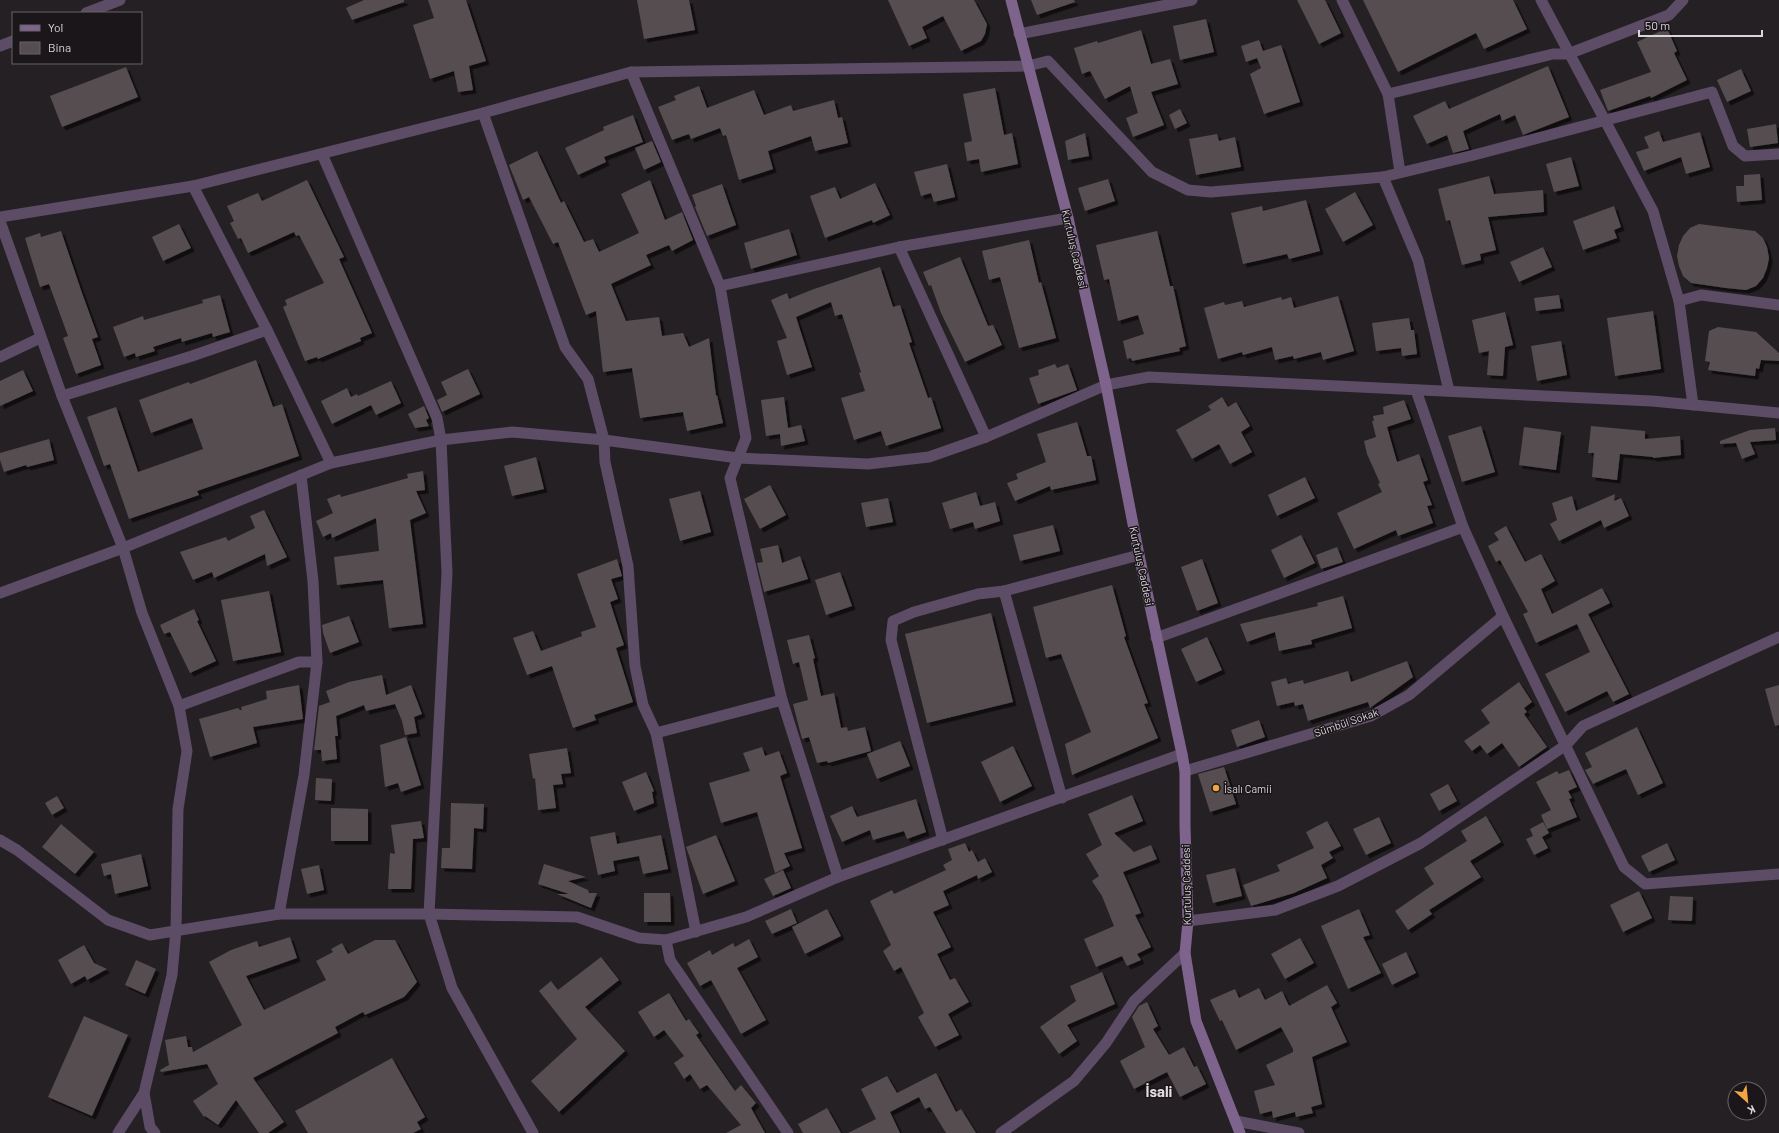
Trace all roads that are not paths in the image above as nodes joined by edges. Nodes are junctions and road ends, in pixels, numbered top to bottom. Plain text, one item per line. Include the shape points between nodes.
1 (120, 0) edge
2 (1011, 0) edge
3 (1192, 0) edge
4 (1342, 0) edge
5 (1541, 0) edge
6 (1684, 0) edge
7 (1166, 3) edge
8 (89, 12) edge
9 (1019, 34) junction
10 (12, 41) edge
11 (0, 46) edge
12 (1568, 54) junction
13 (1028, 66) junction
14 (631, 72) junction
15 (1388, 94) junction
16 (483, 113) junction
17 (1605, 120) junction
18 (322, 154) junction
19 (1779, 154) edge
20 (1400, 172) junction
21 (1383, 177) junction
22 (194, 186) junction
23 (0, 217) edge
24 (1068, 218) junction
25 (0, 221) edge
26 (899, 247) junction
27 (720, 286) junction
28 (1679, 301) junction
29 (1779, 305) edge
30 (267, 330) junction
31 (40, 338) junction
32 (0, 357) edge
33 (1106, 386) junction
34 (1416, 390) junction
35 (1449, 391) junction
36 (62, 396) junction
37 (1692, 405) junction
38 (1779, 413) edge
39 (986, 437) junction
40 (440, 440) junction
41 (604, 440) junction
42 (738, 458) junction
43 (331, 463) junction
44 (301, 475) junction
45 (1463, 527) junction
46 (123, 548) junction
47 (1139, 555) junction
48 (1004, 591) junction
49 (0, 593) edge
50 (1503, 616) junction
51 (1779, 637) edge
52 (1156, 638) junction
53 (317, 662) junction
54 (782, 700) junction
55 (179, 706) junction
56 (656, 733) junction
57 (1566, 745) junction
58 (1182, 754) junction
59 (1185, 771) junction
60 (1062, 798) junction
61 (0, 840) edge
62 (943, 840) junction
63 (1779, 874) edge
64 (838, 877) junction
65 (280, 914) junction
66 (429, 914) junction
67 (1188, 922) junction
68 (176, 930) junction
69 (696, 932) junction
70 (666, 940) junction
71 (1185, 953) junction
72 (144, 1093) junction
73 (1236, 1122) junction
74 (118, 1133) edge
75 (155, 1133) edge
76 (533, 1133) edge
77 (788, 1133) edge
78 (1001, 1133) edge
79 (1240, 1133) edge
80 (1299, 1133) edge

1 - 8 street
2 - 9 main road, Kurtuluş Caddesi
3 - 7 street
4 - 15 street
5 - 12 street
6 - 12 street via 1669,15
7 - 9 street
9 - 13 main road, Kurtuluş Caddesi
10 - 11 street
12 - 15 street via 1553,54
12 - 17 street
13 - 14 street
13 - 21 street via 1048,61 1152,172 1188,190 1211,192
13 - 24 main road, Kurtuluş Caddesi
14 - 16 street
14 - 27 street
15 - 20 street
16 - 18 street
16 - 41 street via 565,347 588,379
17 - 19 street via 1712,92 1733,146 1745,156
17 - 20 street
17 - 28 street via 1653,211
18 - 22 street
18 - 40 street via 437,418
20 - 21 street
21 - 35 street via 1418,260
22 - 23 street
22 - 30 street
24 - 26 street
24 - 33 main road, Kurtuluş Caddesi
25 - 31 street
26 - 27 street
26 - 39 street
27 - 42 street via 746,438
28 - 29 street via 1701,295
28 - 37 street
30 - 36 street
30 - 43 street
31 - 32 street
31 - 36 street
33 - 34 street via 1149,377
33 - 39 street
33 - 47 main road, Kurtuluş Caddesi
34 - 35 street
34 - 45 street
35 - 37 street
36 - 46 street
37 - 38 street
39 - 42 street via 929,457 868,464
40 - 41 street via 512,432
40 - 43 street
40 - 66 street via 447,573
41 - 42 street
41 - 56 street via 605,462 628,566 635,666 643,705
42 - 54 street via 730,478
43 - 44 street
44 - 46 street
44 - 53 street via 313,581
45 - 50 street
45 - 52 street
46 - 49 street
46 - 55 street via 142,613
47 - 48 street
47 - 52 main road, Kurtuluş Caddesi
48 - 60 street
48 - 62 street via 978,594 914,612 893,621 891,640
50 - 57 street
50 - 59 street, Sümbül Sokak via 1409,695 1371,716
51 - 57 street via 1583,726
52 - 58 main road, Kurtuluş Caddesi
53 - 55 street via 299,662
53 - 65 street via 304,776
54 - 56 street
54 - 64 street
55 - 68 street via 187,750 178,809
56 - 69 street
57 - 63 street via 1624,867 1645,884
57 - 67 street via 1420,843 1338,886 1275,910
58 - 59 main road, Kurtuluş Caddesi
58 - 60 street
59 - 67 main road, Kurtuluş Caddesi
60 - 62 street
61 - 68 street via 17,850 108,920 150,935
62 - 64 street
64 - 69 street via 746,917
65 - 66 street
65 - 68 street
66 - 70 street via 577,917 639,938
66 - 76 street via 452,988
67 - 71 main road, Kurtuluş Caddesi
68 - 72 street via 172,975
69 - 70 street
70 - 77 street via 670,960
71 - 73 main road, Kurtuluş Caddesi via 1196,1021
71 - 78 street via 1134,1001 1106,1043 1074,1081
72 - 74 street
72 - 75 street via 150,1126
73 - 79 main road, Kurtuluş Caddesi
73 - 80 street

